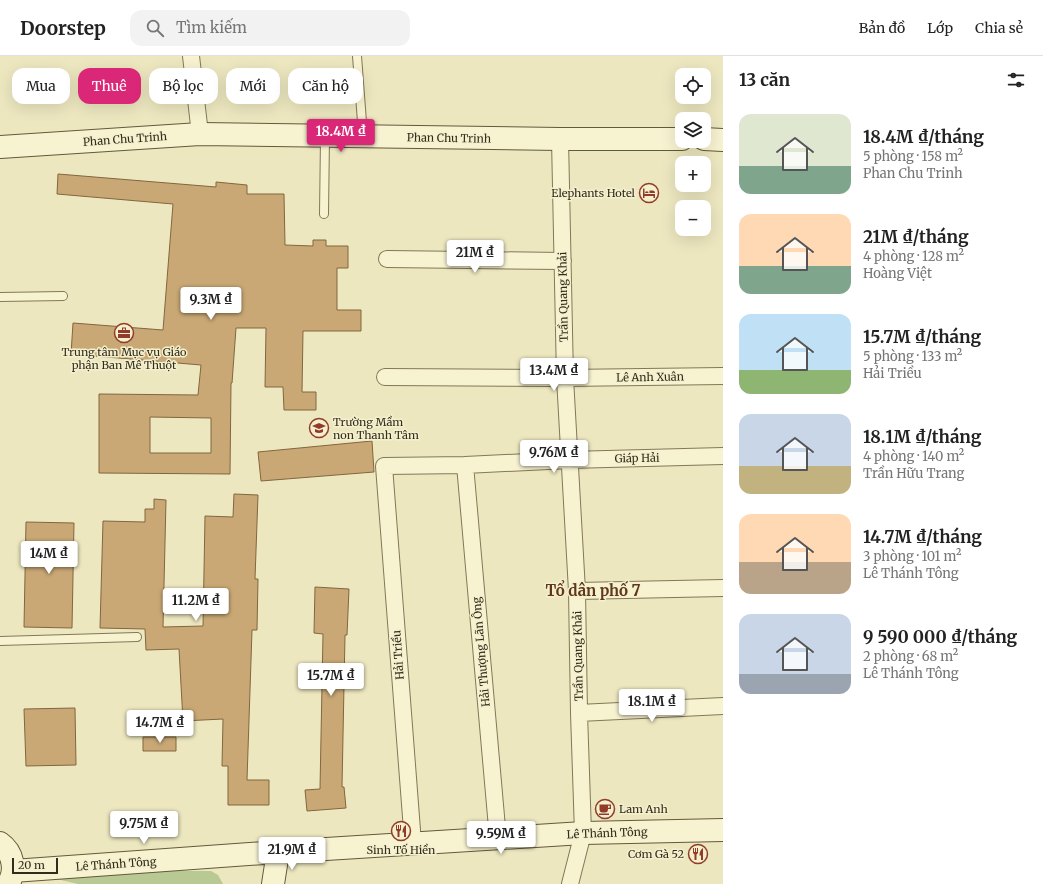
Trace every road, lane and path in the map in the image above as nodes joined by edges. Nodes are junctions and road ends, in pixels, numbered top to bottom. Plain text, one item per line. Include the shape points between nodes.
1 (191, 56) edge
2 (357, 56) edge
3 (200, 134) junction
4 (326, 136) junction
5 (363, 137) junction
6 (560, 139) junction
7 (675, 139) edge
8 (711, 140) edge
9 (723, 140) edge
10 (0, 147) edge
11 (324, 214) dead end
12 (387, 259) dead end
13 (562, 261) junction
14 (0, 296) edge
15 (63, 296) dead end
16 (385, 376) dead end
17 (723, 376) edge
18 (565, 378) junction
19 (723, 456) edge
20 (569, 460) junction
21 (465, 465) junction
22 (384, 466) joint
23 (723, 588) edge
24 (577, 592) junction
25 (138, 637) dead end
26 (0, 641) edge
27 (723, 706) edge
28 (579, 713) junction
29 (723, 830) edge
30 (583, 833) junction
31 (498, 839) junction
32 (0, 843) edge
33 (413, 843) junction
34 (278, 852) junction
35 (10, 878) edge
36 (60, 884) edge
37 (273, 884) edge
38 (570, 884) edge

1 - 3 street
2 - 5 lane
3 - 4 main road, Phan Chu Trinh
3 - 10 main road, Phan Chu Trinh
4 - 5 main road, Phan Chu Trinh
4 - 11 lane
5 - 6 main road, Phan Chu Trinh
6 - 7 main road, Phan Chu Trinh
6 - 13 street, Trần Quang Khải
8 - 9 main road
12 - 13 street
13 - 18 street, Trần Quang Khải
14 - 15 lane
16 - 18 street, Lê Anh Xuân
17 - 18 street, Lê Anh Xuân
18 - 20 street, Trần Quang Khải
19 - 20 street, Giáp Hải
20 - 21 street, Giáp Hải
20 - 24 street, Trần Quang Khải
21 - 22 street, Giáp Hải
21 - 31 street, Hải Thượng Lãn Ông
22 - 33 street, Hải Triều
23 - 24 street
24 - 28 street, Trần Quang Khải
25 - 26 lane
27 - 28 street
28 - 30 street, Trần Quang Khải
29 - 30 main road, Lê Thánh Tông
30 - 31 main road, Lê Thánh Tông
30 - 38 street, Trần Quang Khải
31 - 33 main road, Lê Thánh Tông
32 - 35 main road via 12,861
33 - 34 main road, Lê Thánh Tông
34 - 35 main road, Lê Thánh Tông
34 - 37 main road
35 - 36 main road

